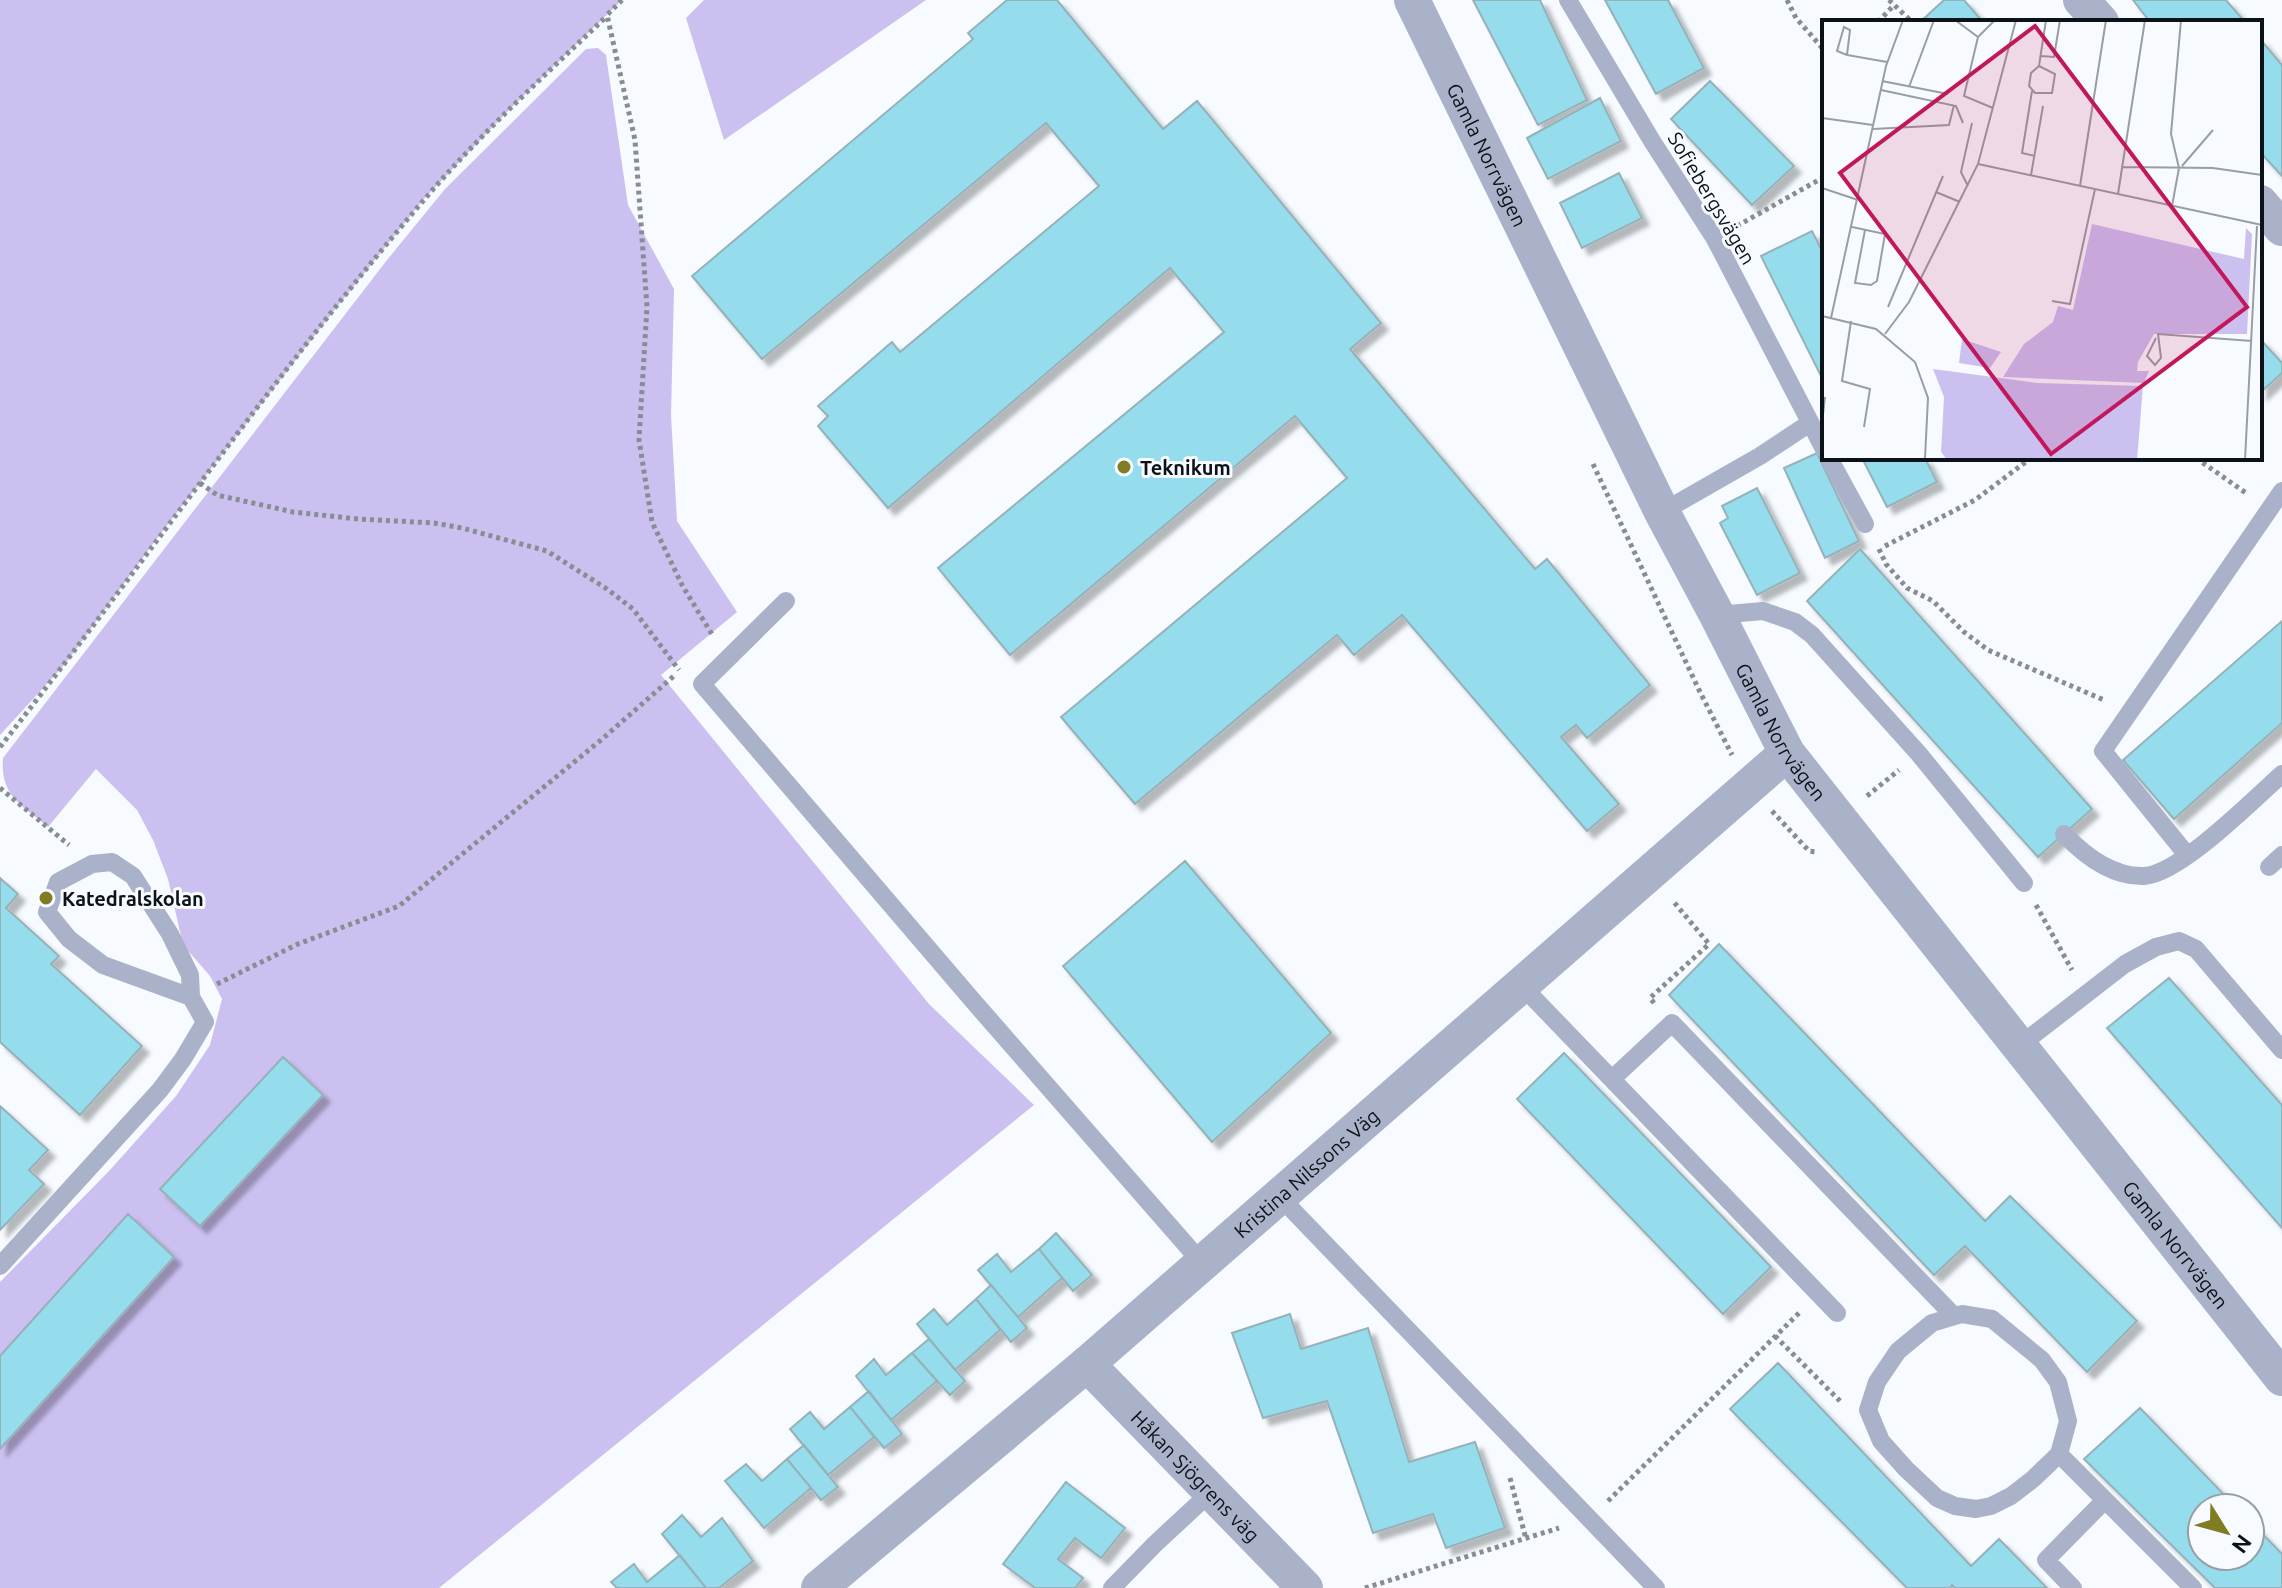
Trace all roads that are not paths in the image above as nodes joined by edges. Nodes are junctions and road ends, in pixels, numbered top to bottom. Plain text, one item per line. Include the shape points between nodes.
1 (1412, 0) edge
2 (1568, 0) edge
3 (2081, 0) edge
4 (2099, 20) edge
5 (2262, 205) edge
6 (2282, 228) edge
7 (1810, 423) junction
8 (1822, 445) edge
9 (1830, 460) edge
10 (2282, 491) edge
11 (1662, 512) junction
12 (1865, 524) road end
13 (786, 601) dead end
14 (1717, 615) junction
15 (1787, 753) junction
16 (2282, 774) edge
17 (2064, 834) dead end
18 (2187, 855) junction
19 (2024, 883) road end
20 (1521, 985) junction
21 (191, 997) junction
22 (2019, 1046) junction
23 (2282, 1050) edge
24 (1612, 1079) junction
25 (1279, 1196) junction
26 (1202, 1263) junction
27 (0, 1266) edge
28 (1837, 1313) dead end
29 (1954, 1316) junction
30 (1087, 1364) junction
31 (2282, 1378) edge
32 (2059, 1454) junction
33 (1211, 1492) junction
34 (2105, 1500) junction
35 (819, 1588) edge
36 (1112, 1588) edge
37 (1305, 1588) edge
38 (1656, 1588) edge
39 (2073, 1588) edge
40 (2193, 1588) edge

1 - 11 street, Gamla Norrvägen
2 - 7 lane, Sofiebergsvägen via 1715,239
3 - 4 street
5 - 6 street
7 - 8 lane, Sofiebergsvägen
7 - 11 lane
9 - 12 lane
10 - 18 lane via 2103,751
11 - 14 street, Gamla Norrvägen
13 - 26 lane via 702,684
14 - 15 street, Gamla Norrvägen
14 - 19 lane via 1763,611 1795,622 1812,635 1919,754
15 - 20 street, Kristina Nilssons Väg
15 - 22 street, Gamla Norrvägen
16 - 18 lane
17 - 18 lane via 2100,864 2124,874 2146,876
20 - 24 lane
20 - 25 street, Kristina Nilssons Väg
21 - 21 lane via 103,965 69,939 47,912 58,882 92,864 112,862 133,876 190,975
21 - 27 lane via 205,1022 183,1059
22 - 23 lane via 2125,964 2179,941 2196,949
22 - 31 street, Gamla Norrvägen
24 - 28 lane
24 - 29 lane via 1672,1023
25 - 26 street, Kristina Nilssons Väg
25 - 38 lane
26 - 30 street, Kristina Nilssons Väg
29 - 32 lane via 1992,1319 2042,1360 2058,1382 2068,1421
29 - 32 lane via 1932,1323 1898,1351 1877,1382 1868,1410 1881,1441 1937,1498 1976,1509 2011,1496
30 - 33 street, Håkan Sjögrens väg
30 - 35 street, Kristina Nilssons Väg
32 - 34 lane
33 - 36 lane
33 - 37 street, Håkan Sjögrens väg
34 - 39 lane via 2046,1560
34 - 40 lane

